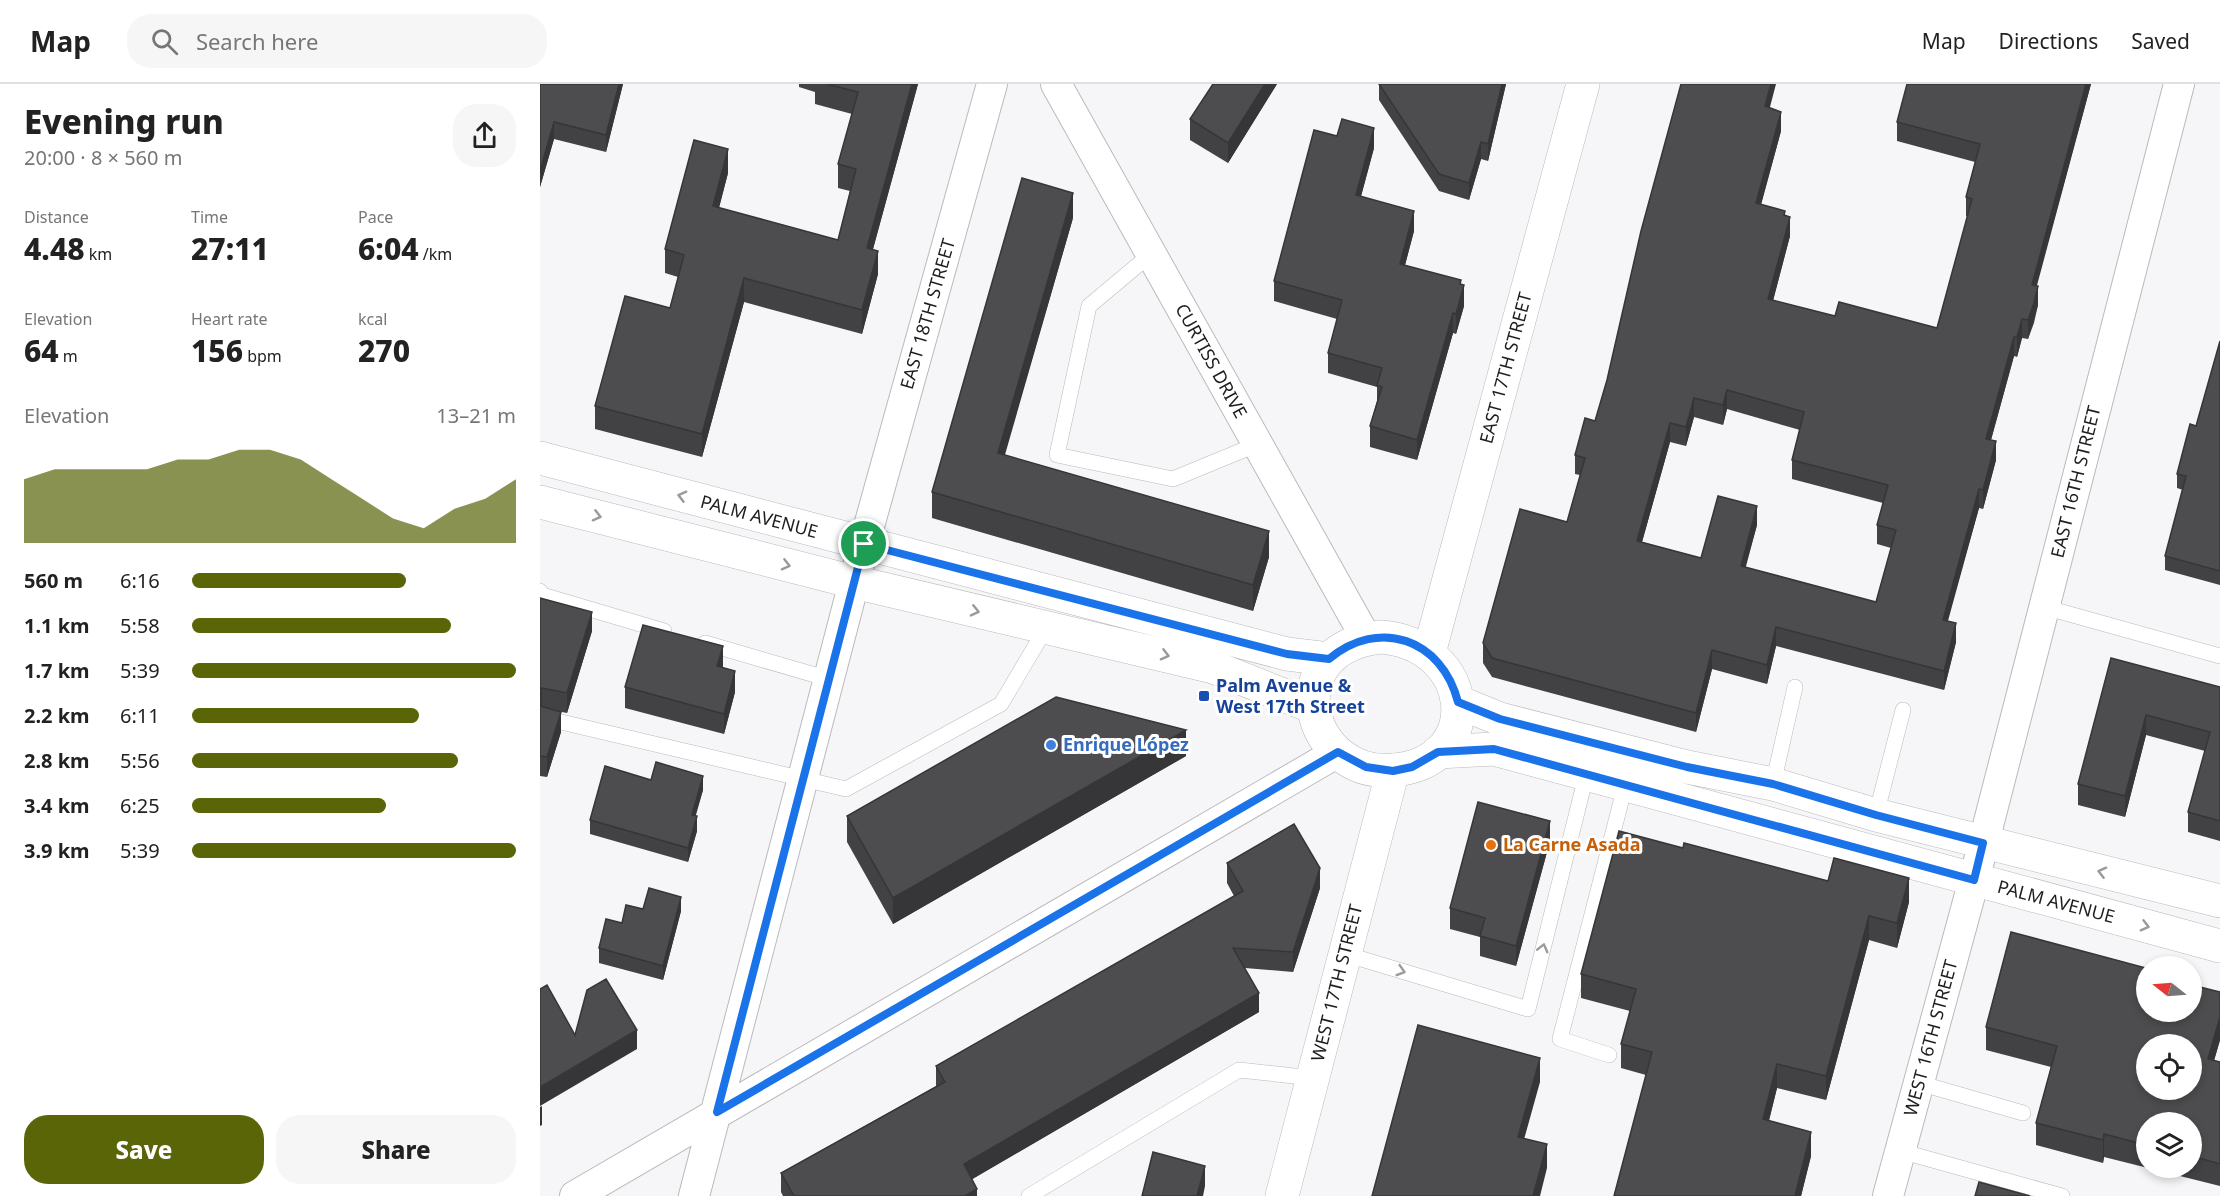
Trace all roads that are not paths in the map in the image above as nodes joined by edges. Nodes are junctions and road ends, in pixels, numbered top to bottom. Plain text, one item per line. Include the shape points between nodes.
1 (993, 84) edge
2 (1056, 84) edge
3 (1583, 84) edge
4 (2179, 84) edge
5 (1151, 254) junction
6 (1258, 444) junction
7 (540, 458) edge
8 (540, 502) edge
9 (864, 544) junction
10 (854, 582) junction
11 (540, 591) edge
12 (2044, 607) junction
13 (1046, 628) junction
14 (1366, 638) junction
15 (1429, 653) junction
16 (2220, 656) edge
17 (1329, 659) junction
18 (829, 679) junction
19 (1795, 687) dead end
20 (1458, 702) junction
21 (1313, 707) junction
22 (1903, 710) dead end
23 (540, 717) edge
24 (1338, 752) junction
25 (1438, 752) junction
26 (1393, 771) junction
27 (1586, 776) junction
28 (802, 780) junction
29 (1773, 784) junction
30 (1625, 786) junction
31 (1876, 815) junction
32 (1983, 843) junction
33 (1974, 880) junction
34 (2220, 901) edge
35 (2220, 946) edge
36 (1345, 954) junction
37 (1609, 1055) dead end
38 (1313, 1078) junction
39 (1919, 1083) junction
40 (717, 1112) junction
41 (2023, 1113) dead end
42 (1900, 1151) junction
43 (575, 1196) edge
44 (694, 1196) edge
45 (1029, 1196) edge
46 (1282, 1196) edge
47 (1888, 1196) edge
48 (2062, 1196) edge

1 - 9 street, EAST 18TH STREET
2 - 5 street, CURTISS DRIVE
3 - 15 main road, EAST 17TH STREET
4 - 12 street, EAST 16TH STREET
5 - 6 street, CURTISS DRIVE
5 - 6 lane via 1089,306 1057,455 1173,479
6 - 14 street, CURTISS DRIVE
9 -> 7 main road, PALM AVENUE
8 -> 10 main road
9 - 10 street, EAST 18TH STREET
9 - 17 main road, PALM AVENUE via 1287,654
10 -> 13 main road
10 - 18 street, EAST 18TH STREET
11 - 18 lane via 542,595
12 - 16 lane
12 - 32 street, EAST 16TH STREET
13 -> 21 main road via 1213,667
13 - 28 lane via 1001,704 846,789
14 - 15 main road via 1411,642
14 - 17 main road via 1347,645
15 - 20 main road via 1443,666
17 - 21 main road via 1315,684
18 - 28 street, EAST 18TH STREET
19 - 29 lane
20 - 25 main road via 1450,737
20 - 29 main road via 1511,722 1687,767
21 - 24 main road via 1323,735
22 - 31 lane
23 - 28 lane
24 - 26 main road via 1366,767
24 - 40 street
25 - 26 main road via 1412,767
25 - 27 main road, PALM AVENUE via 1494,749
26 - 36 main road, WEST 17TH STREET
27 - 30 main road, PALM AVENUE
36 -> 27 lane via 1527,1009
28 - 40 street, EAST 18TH STREET
29 - 31 main road
30 - 33 main road, PALM AVENUE
30 - 37 lane via 1560,1040
31 - 32 main road
32 - 33 street, EAST 16TH STREET
34 -> 32 main road
33 -> 35 main road, PALM AVENUE
33 - 39 street, WEST 16TH STREET
36 - 38 main road, WEST 17TH STREET
38 - 45 lane via 1239,1070
38 - 46 main road, WEST 17TH STREET
39 - 41 lane
39 - 42 street, WEST 16TH STREET
40 - 43 street
40 - 44 street, EAST 18TH STREET
42 - 47 street, WEST 16TH STREET
42 - 48 lane

